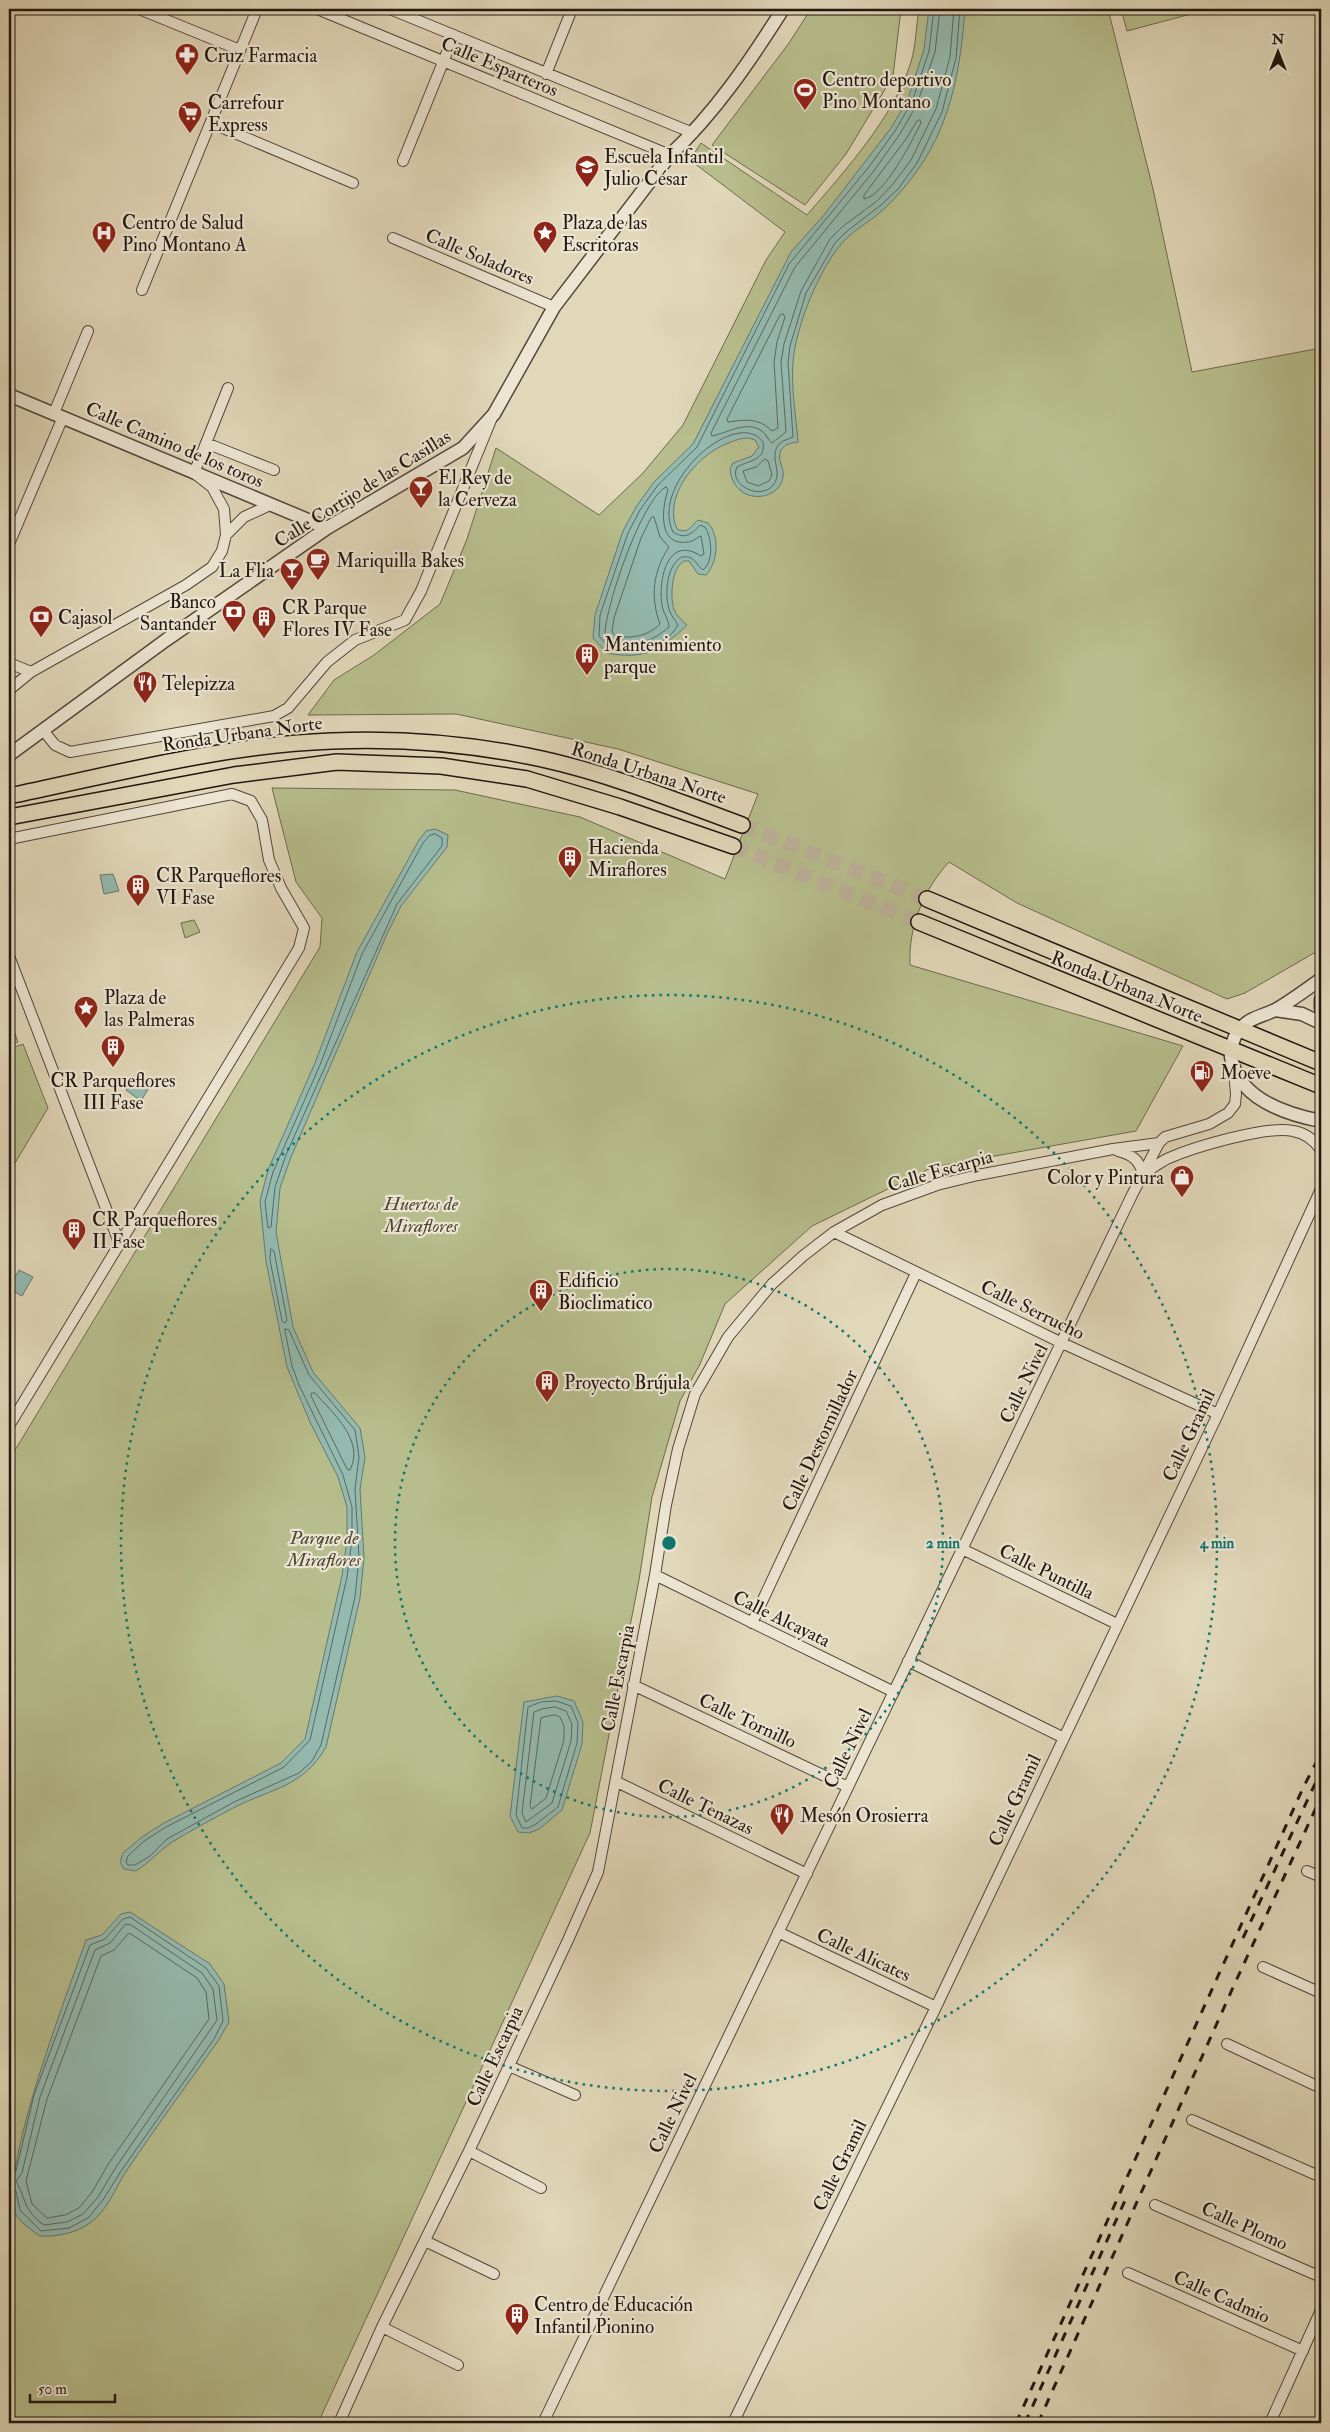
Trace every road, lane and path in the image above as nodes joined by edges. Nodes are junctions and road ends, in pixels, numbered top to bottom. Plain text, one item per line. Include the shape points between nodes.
1 (139, 9) edge
2 (257, 9) edge
3 (317, 9) edge
4 (390, 9) edge
5 (572, 9) edge
6 (783, 9) edge
7 (454, 35) junction
8 (240, 50) junction
9 (443, 61) junction
10 (546, 74) junction
11 (210, 123) junction
12 (693, 133) junction
13 (670, 155) junction
14 (403, 161) dead end
15 (353, 183) dead end
16 (393, 238) dead end
17 (142, 290) dead end
18 (554, 307) junction
19 (88, 331) dead end
20 (228, 388) dead end
21 (9, 395) edge
22 (494, 414) junction
23 (59, 415) junction
24 (206, 443) junction
25 (274, 470) dead end
26 (194, 473) junction
27 (270, 505) junction
28 (328, 528) junction
29 (226, 535) junction
30 (9, 544) edge
31 (9, 663) edge
32 (31, 672) junction
33 (9, 690) edge
34 (43, 730) junction
35 (9, 755) edge
36 (9, 796) edge
37 (9, 816) edge
38 (742, 825) tunnel mouth
39 (9, 839) edge
40 (733, 846) tunnel mouth
41 (927, 899) tunnel mouth
42 (919, 922) tunnel mouth
43 (9, 956) edge
44 (1321, 979) edge
45 (1321, 999) edge
46 (1321, 1008) edge
47 (1275, 1010) junction
48 (1321, 1023) edge
49 (1239, 1030) junction
50 (1230, 1050) junction
51 (1321, 1063) edge
52 (1234, 1071) junction
53 (1321, 1086) edge
54 (1321, 1121) edge
55 (1159, 1143) junction
56 (1113, 1149) junction
57 (1321, 1150) edge
58 (1143, 1174) junction
59 (1321, 1189) edge
60 (834, 1232) junction
61 (120, 1245) junction
62 (916, 1273) junction
63 (1062, 1343) junction
64 (1218, 1414) junction
65 (9, 1426) edge
66 (962, 1549) junction
67 (655, 1576) junction
68 (752, 1623) junction
69 (1118, 1624) junction
70 (908, 1661) junction
71 (633, 1685) junction
72 (894, 1692) junction
73 (1064, 1738) junction
74 (616, 1782) junction
75 (848, 1787) junction
76 (1307, 1871) dead end
77 (807, 1874) junction
78 (1321, 1877) edge
79 (778, 1932) junction
80 (1263, 1967) dead end
81 (1321, 1993) edge
82 (936, 2007) junction
83 (1226, 2044) dead end
84 (509, 2066) junction
85 (1321, 2088) edge
86 (575, 2095) dead end
87 (1192, 2120) dead end
88 (469, 2151) junction
89 (1321, 2177) edge
90 (541, 2188) dead end
91 (1155, 2204) dead end
92 (425, 2241) junction
93 (1128, 2273) dead end
94 (494, 2274) dead end
95 (1321, 2277) edge
96 (1321, 2310) edge
97 (382, 2327) junction
98 (1303, 2351) junction
99 (458, 2365) dead end
100 (342, 2422) edge
101 (543, 2423) edge
102 (733, 2423) edge
103 (1270, 2423) edge

1 - 8 street
2 - 8 street
3 - 9 street, Calle Esparteros
4 - 7 street, Calle Esparteros
5 - 10 street
6 - 12 street, Calle Cortijo de las Casillas via 756,52
7 - 9 street
7 - 10 street, Calle Esparteros
8 - 11 street
9 - 13 street, Calle Esparteros
9 - 14 street
10 - 12 street, Calle Esparteros
11 - 15 street
11 - 17 street
12 - 13 street, Calle Cortijo de las Casillas
13 - 18 street, Calle Cortijo de las Casillas
16 - 18 street, Calle Soladores
18 - 22 street, Calle Cortijo de las Casillas
19 - 23 street
20 - 24 street
21 - 23 street, Calle Camino de los toros
22 - 28 street, Calle Cortijo de las Casillas via 463,448
22 - 34 street via 421,591 405,620 356,640 327,662 288,708 274,716 70,752 55,745
23 - 26 street, Calle Camino de los toros
23 - 30 street
24 - 25 street
24 - 26 street
26 - 27 street, Calle Camino de los toros
26 - 29 street via 212,487 224,509
27 - 28 street, Calle Camino de los toros
27 - 29 street via 244,517
28 - 34 street, Calle Cortijo de las Casillas
29 - 32 street via 222,551 212,567 186,585
31 - 32 street
32 - 33 street
34 - 35 street, Calle Cortijo de las Casillas
36 - 38 main road, Ronda Urbana Norte via 102,775 260,748 331,741 390,740 444,743 544,759 622,782
37 - 40 main road via 234,775 337,762 441,766 526,779
39 - 61 street via 232,794 251,801 262,820 270,860 281,888 304,928 299,948
41 - 49 main road, Ronda Urbana Norte
42 - 50 main road, Ronda Urbana Norte
43 - 61 street
44 - 47 street
45 - 46 street
47 - 48 street via 1302,1014
47 - 49 street via 1254,1018
49 - 50 street
49 - 51 main road, Ronda Urbana Norte
50 - 52 street
50 - 53 main road, Ronda Urbana Norte
52 - 54 street via 1245,1088 1263,1100 1284,1111
52 - 55 street, Calle Escarpia via 1235,1104 1228,1113 1209,1124 1165,1137
55 - 56 street, Calle Escarpia
55 - 58 street, Calle Nivel
56 - 58 street via 1129,1154 1139,1162
56 - 60 street, Calle Escarpia via 937,1185 882,1205
57 - 58 street via 1306,1135 1280,1129 1197,1148 1168,1159
58 - 63 street, Calle Nivel
59 - 64 street, Calle Gramil
60 - 62 street, Calle Serrucho
60 - 67 street, Calle Escarpia via 772,1284 728,1337 695,1394 672,1477
61 - 65 street
62 - 63 street, Calle Serrucho
62 - 68 street, Calle Destornillador
63 - 64 street, Calle Serrucho
63 - 66 street, Calle Nivel
64 - 69 street, Calle Gramil
66 - 69 street, Calle Puntilla
66 - 70 street, Calle Nivel
67 - 68 street, Calle Alcayata
67 - 71 street, Calle Escarpia
68 - 72 street, Calle Alcayata
69 - 73 street, Calle Gramil
70 - 72 street, Calle Nivel
70 - 73 street
71 - 74 street, Calle Escarpia
71 - 75 street, Calle Tornillo
72 - 75 street, Calle Nivel
73 - 82 street, Calle Gramil
74 - 77 street, Calle Tenazas
74 - 84 street, Calle Escarpia via 598,1872
75 - 77 street, Calle Nivel
76 - 78 street
77 - 79 street, Calle Nivel
79 - 82 street, Calle Alicates
79 - 101 street, Calle Nivel
80 - 81 street
82 - 102 street, Calle Gramil
83 - 85 street
84 - 86 street
84 - 88 street, Calle Escarpia
87 - 89 street
88 - 90 street
88 - 92 street, Calle Escarpia
91 - 95 street, Calle Plomo
92 - 94 street
92 - 97 street, Calle Escarpia
93 - 98 street, Calle Cadmio
96 - 98 street
97 - 99 street
97 - 100 street, Calle Escarpia
98 - 103 street

